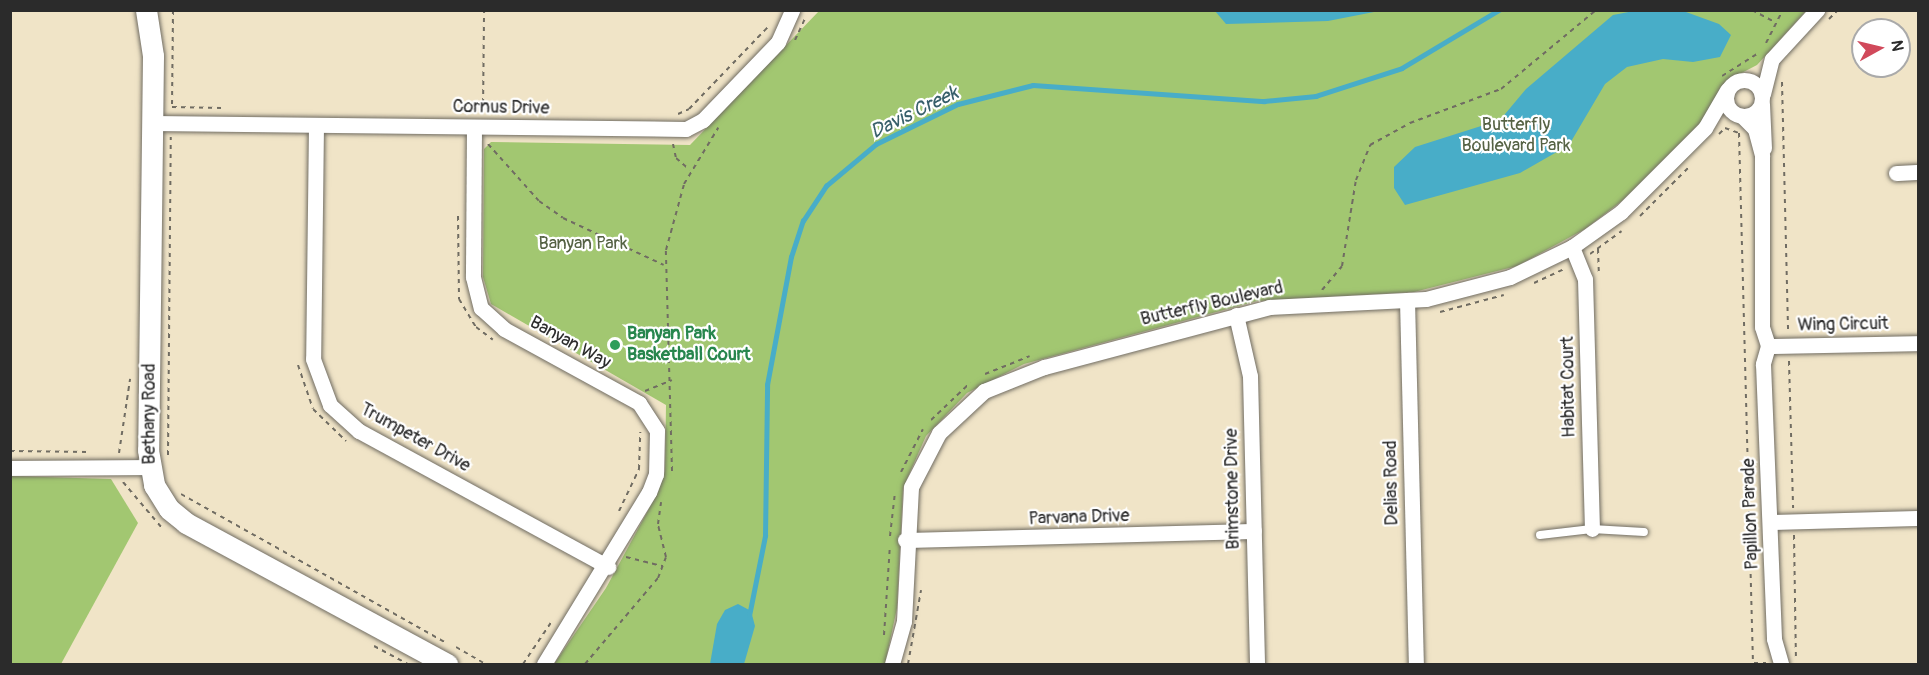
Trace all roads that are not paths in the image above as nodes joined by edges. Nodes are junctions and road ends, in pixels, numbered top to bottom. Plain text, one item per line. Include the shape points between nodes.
1 (146, 10) edge
2 (792, 10) edge
3 (1817, 10) edge
4 (154, 21) edge
5 (1772, 59) junction
6 (1742, 79) junction
7 (1727, 90) junction
8 (1762, 99) junction
9 (1741, 116) junction
10 (165, 118) junction
11 (315, 125) junction
12 (474, 127) junction
13 (1705, 128) junction
14 (1762, 156) junction
15 (1918, 172) edge
16 (1896, 173) dead end
17 (1572, 247) junction
18 (1407, 300) junction
19 (1236, 315) junction
20 (1918, 343) edge
21 (1779, 346) junction
22 (158, 466) junction
23 (10, 468) edge
24 (1918, 518) edge
25 (1771, 522) junction
26 (1592, 529) junction
27 (1254, 531) junction
28 (1644, 532) dead end
29 (1540, 535) dead end
30 (905, 540) junction
31 (608, 567) junction
32 (1774, 639) junction
33 (447, 664) edge
34 (544, 664) edge
35 (892, 664) edge
36 (1257, 664) edge
37 (1416, 664) edge
38 (1768, 664) edge
39 (1781, 664) edge

1 - 4 street, Bethany Road
2 - 12 street, Cornus Drive via 784,34 703,120 672,130
3 - 5 street
4 - 10 street, Bethany Road
5 - 6 street
5 - 8 street
6 - 7 street
6 - 8 street via 1753,81
7 - 9 street via 1726,103
7 - 13 street, Butterfly Boulevard
8 - 9 street
8 - 14 street, Papillon Parade via 1766,130
9 - 13 street, Butterfly Boulevard
9 - 14 street, Papillon Parade via 1755,129
10 - 11 street, Cornus Drive
10 - 22 street, Bethany Road
11 - 12 street, Cornus Drive
11 - 31 street, Trumpeter Drive via 313,359 330,405 359,431
12 - 31 street, Banyan Way via 472,278 481,308 504,329 639,403 655,424 654,482
13 - 17 street, Butterfly Boulevard via 1635,200
14 - 21 street, Papillon Parade via 1762,327
15 - 16 street
17 - 18 street, Butterfly Boulevard via 1479,287
17 - 26 street, Habitat Court via 1585,285
18 - 19 street, Butterfly Boulevard via 1300,303
18 - 37 street, Delias Road
19 - 27 street, Brimstone Drive via 1250,376
19 - 30 street, Butterfly Boulevard via 1044,367 984,391 949,420 922,460 908,501
20 - 21 street, Wing Circuit
21 - 25 street, Papillon Parade via 1763,364
22 - 23 street
22 - 33 street, Bethany Road via 163,502 186,523
24 - 25 street
25 - 32 street, Papillon Parade
26 - 28 lane
26 - 29 lane
27 - 30 street, Parvana Drive
27 - 36 street, Brimstone Drive
30 - 35 street, Butterfly Boulevard via 904,621
31 - 34 street, Banyan Way
32 - 38 street, Papillon Parade
32 - 39 street, Papillon Parade

